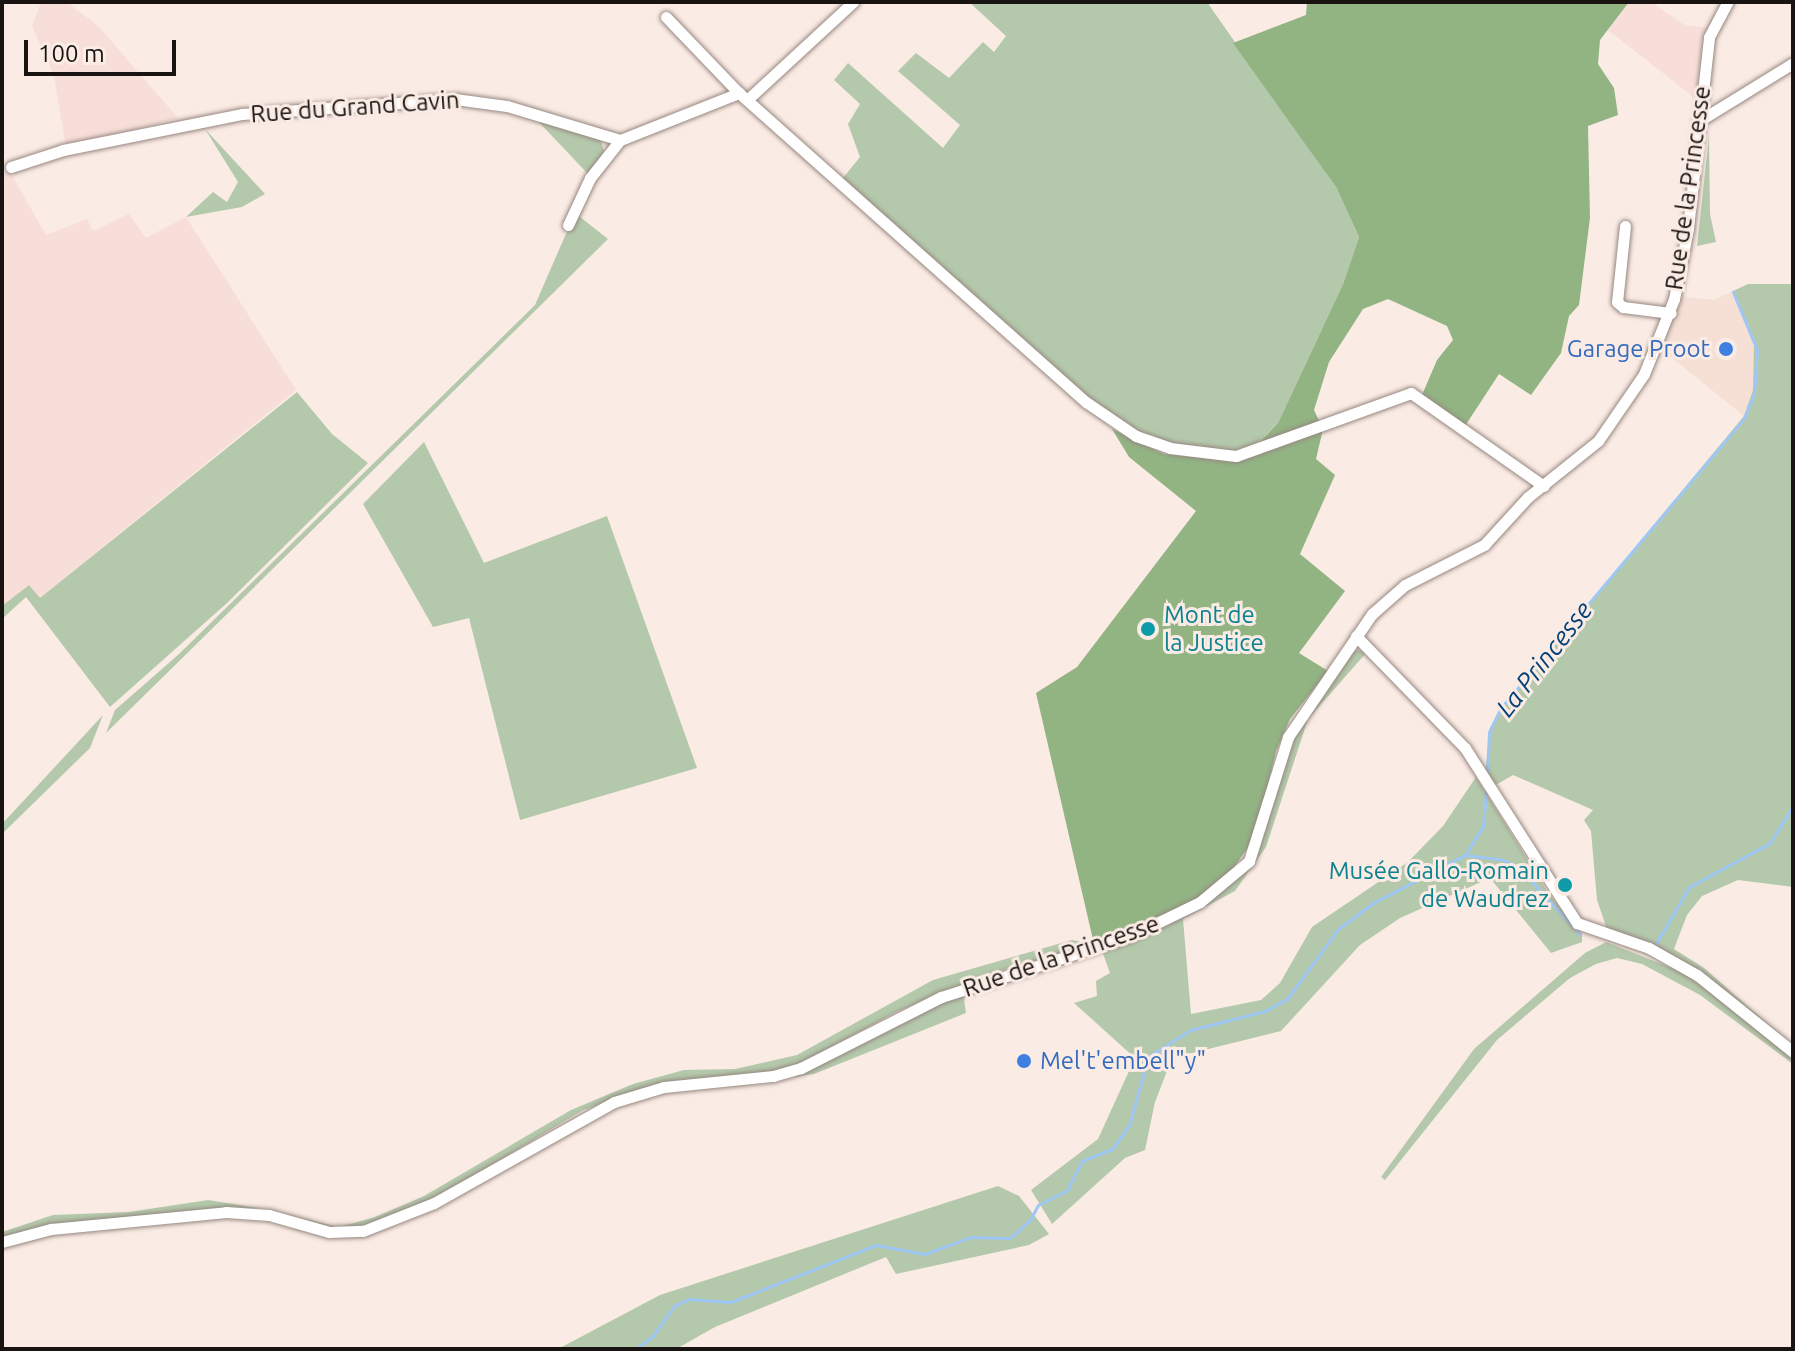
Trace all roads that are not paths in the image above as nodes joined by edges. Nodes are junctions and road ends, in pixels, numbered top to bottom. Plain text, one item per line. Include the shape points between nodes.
1 (853, 2) edge
2 (1728, 2) edge
3 (666, 17) dead end
4 (1793, 63) edge
5 (744, 96) junction
6 (1699, 121) junction
7 (620, 140) junction
8 (11, 167) dead end
9 (568, 225) dead end
10 (1625, 226) dead end
11 (1671, 313) junction
12 (1544, 486) junction
13 (1356, 636) junction
14 (1793, 1052) edge
15 (2, 1242) edge

1 - 5 street
2 - 6 street, Rue de la Princesse via 1709,37
3 - 5 street
4 - 6 street
5 - 7 street
5 - 12 street via 1086,402 1136,436 1170,448 1236,456 1411,393
6 - 11 street, Rue de la Princesse via 1686,239
7 - 8 street, Rue du Grand Cavin via 507,106 455,99 242,114 63,150
7 - 9 street via 590,178
10 - 11 street via 1617,302
11 - 12 street, Rue de la Princesse via 1653,358 1611,424
12 - 13 street, Rue de la Princesse via 1475,552 1391,595
13 - 14 street via 1431,708 1480,773 1577,923 1649,948 1697,975
13 - 15 street, Rue de la Princesse via 1288,737 1249,861 1200,902 1130,936 941,997 801,1068 773,1076 664,1087 614,1102 434,1203 353,1233 226,1212 51,1229

